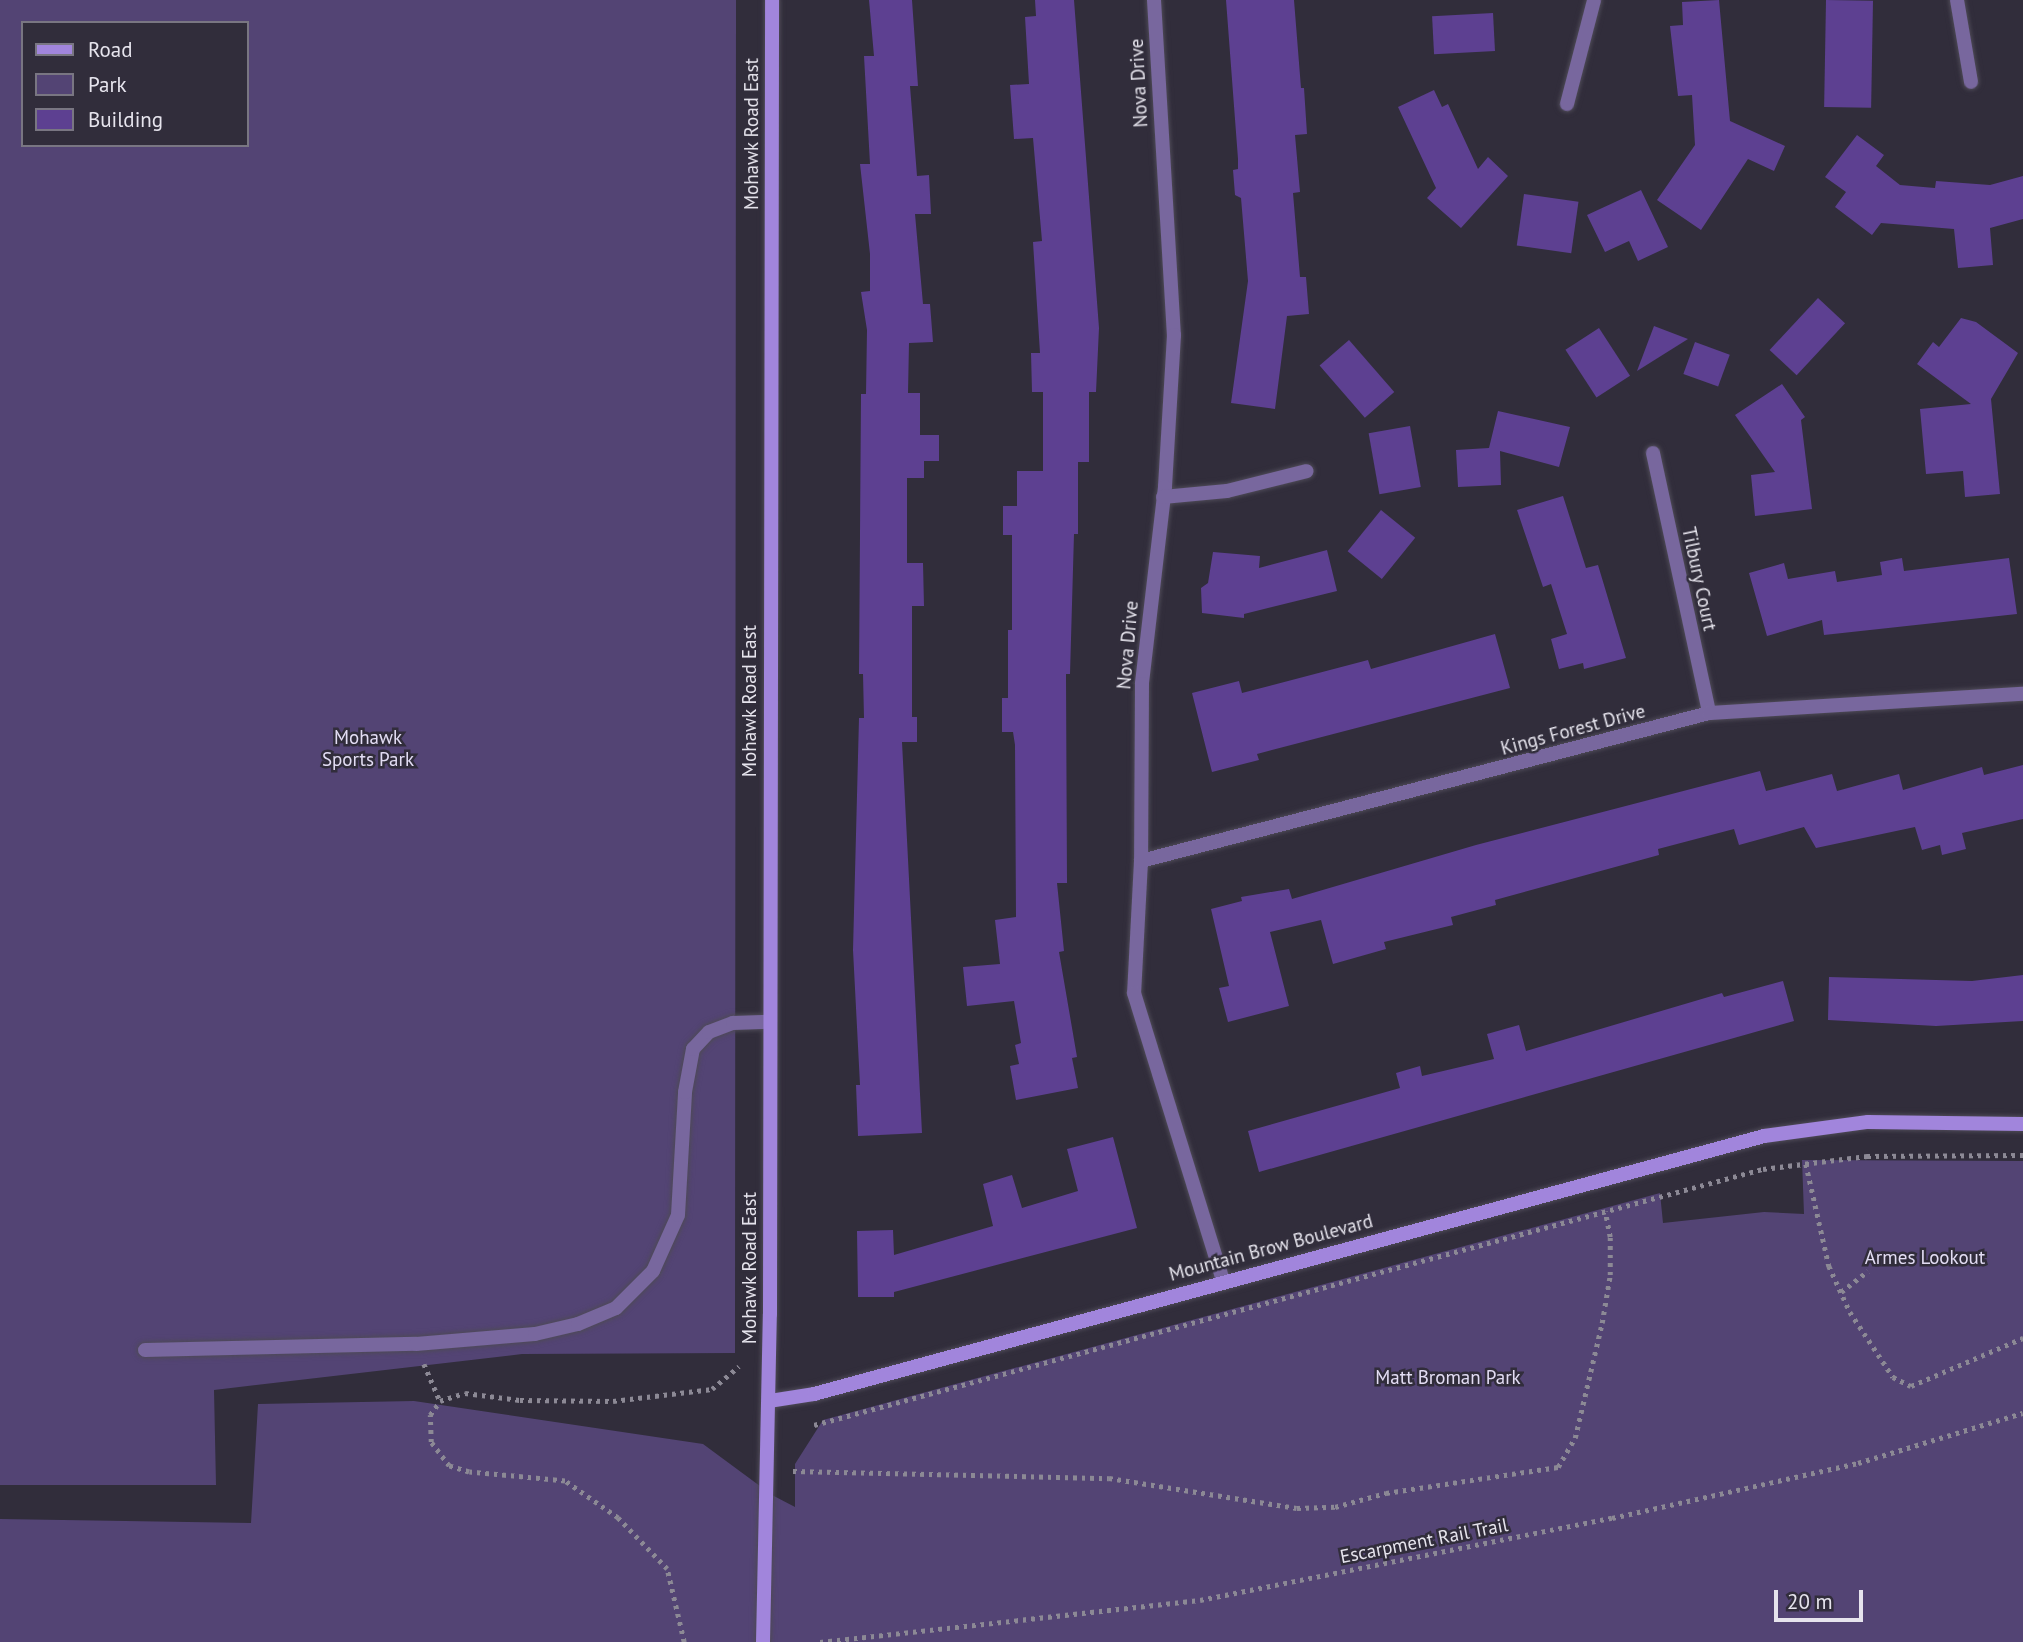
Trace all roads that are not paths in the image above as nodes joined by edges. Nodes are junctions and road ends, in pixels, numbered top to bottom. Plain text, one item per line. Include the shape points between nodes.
1 (772, 0) edge
2 (1154, 0) edge
3 (1594, 0) edge
4 (1957, 0) edge
5 (1971, 82) dead end
6 (1567, 104) dead end
7 (1653, 453) dead end
8 (1307, 471) dead end
9 (1163, 497) junction
10 (2023, 694) edge
11 (1709, 713) junction
12 (1141, 861) junction
13 (769, 1022) junction
14 (2023, 1124) edge
15 (1223, 1281) junction
16 (145, 1350) dead end
17 (769, 1401) junction
18 (763, 1642) edge

1 - 13 main road, Mohawk Road East
2 - 9 street, Nova Drive via 1174,335
3 - 6 street
4 - 5 street
7 - 11 street, Tilbury Court
8 - 9 street via 1227,491
9 - 12 street, Nova Drive via 1142,684
10 - 11 street, Kings Forest Drive
11 - 12 street, Kings Forest Drive
12 - 15 street, Nova Drive via 1134,993
13 - 16 street via 733,1023 709,1032 693,1049 685,1092 678,1215 653,1271 625,1299 578,1324 535,1334 416,1344
13 - 17 main road, Mohawk Road East
14 - 15 main road, Mountain Brow Boulevard via 1868,1122 1764,1136
15 - 17 main road, Mountain Brow Boulevard via 814,1394
17 - 18 main road

